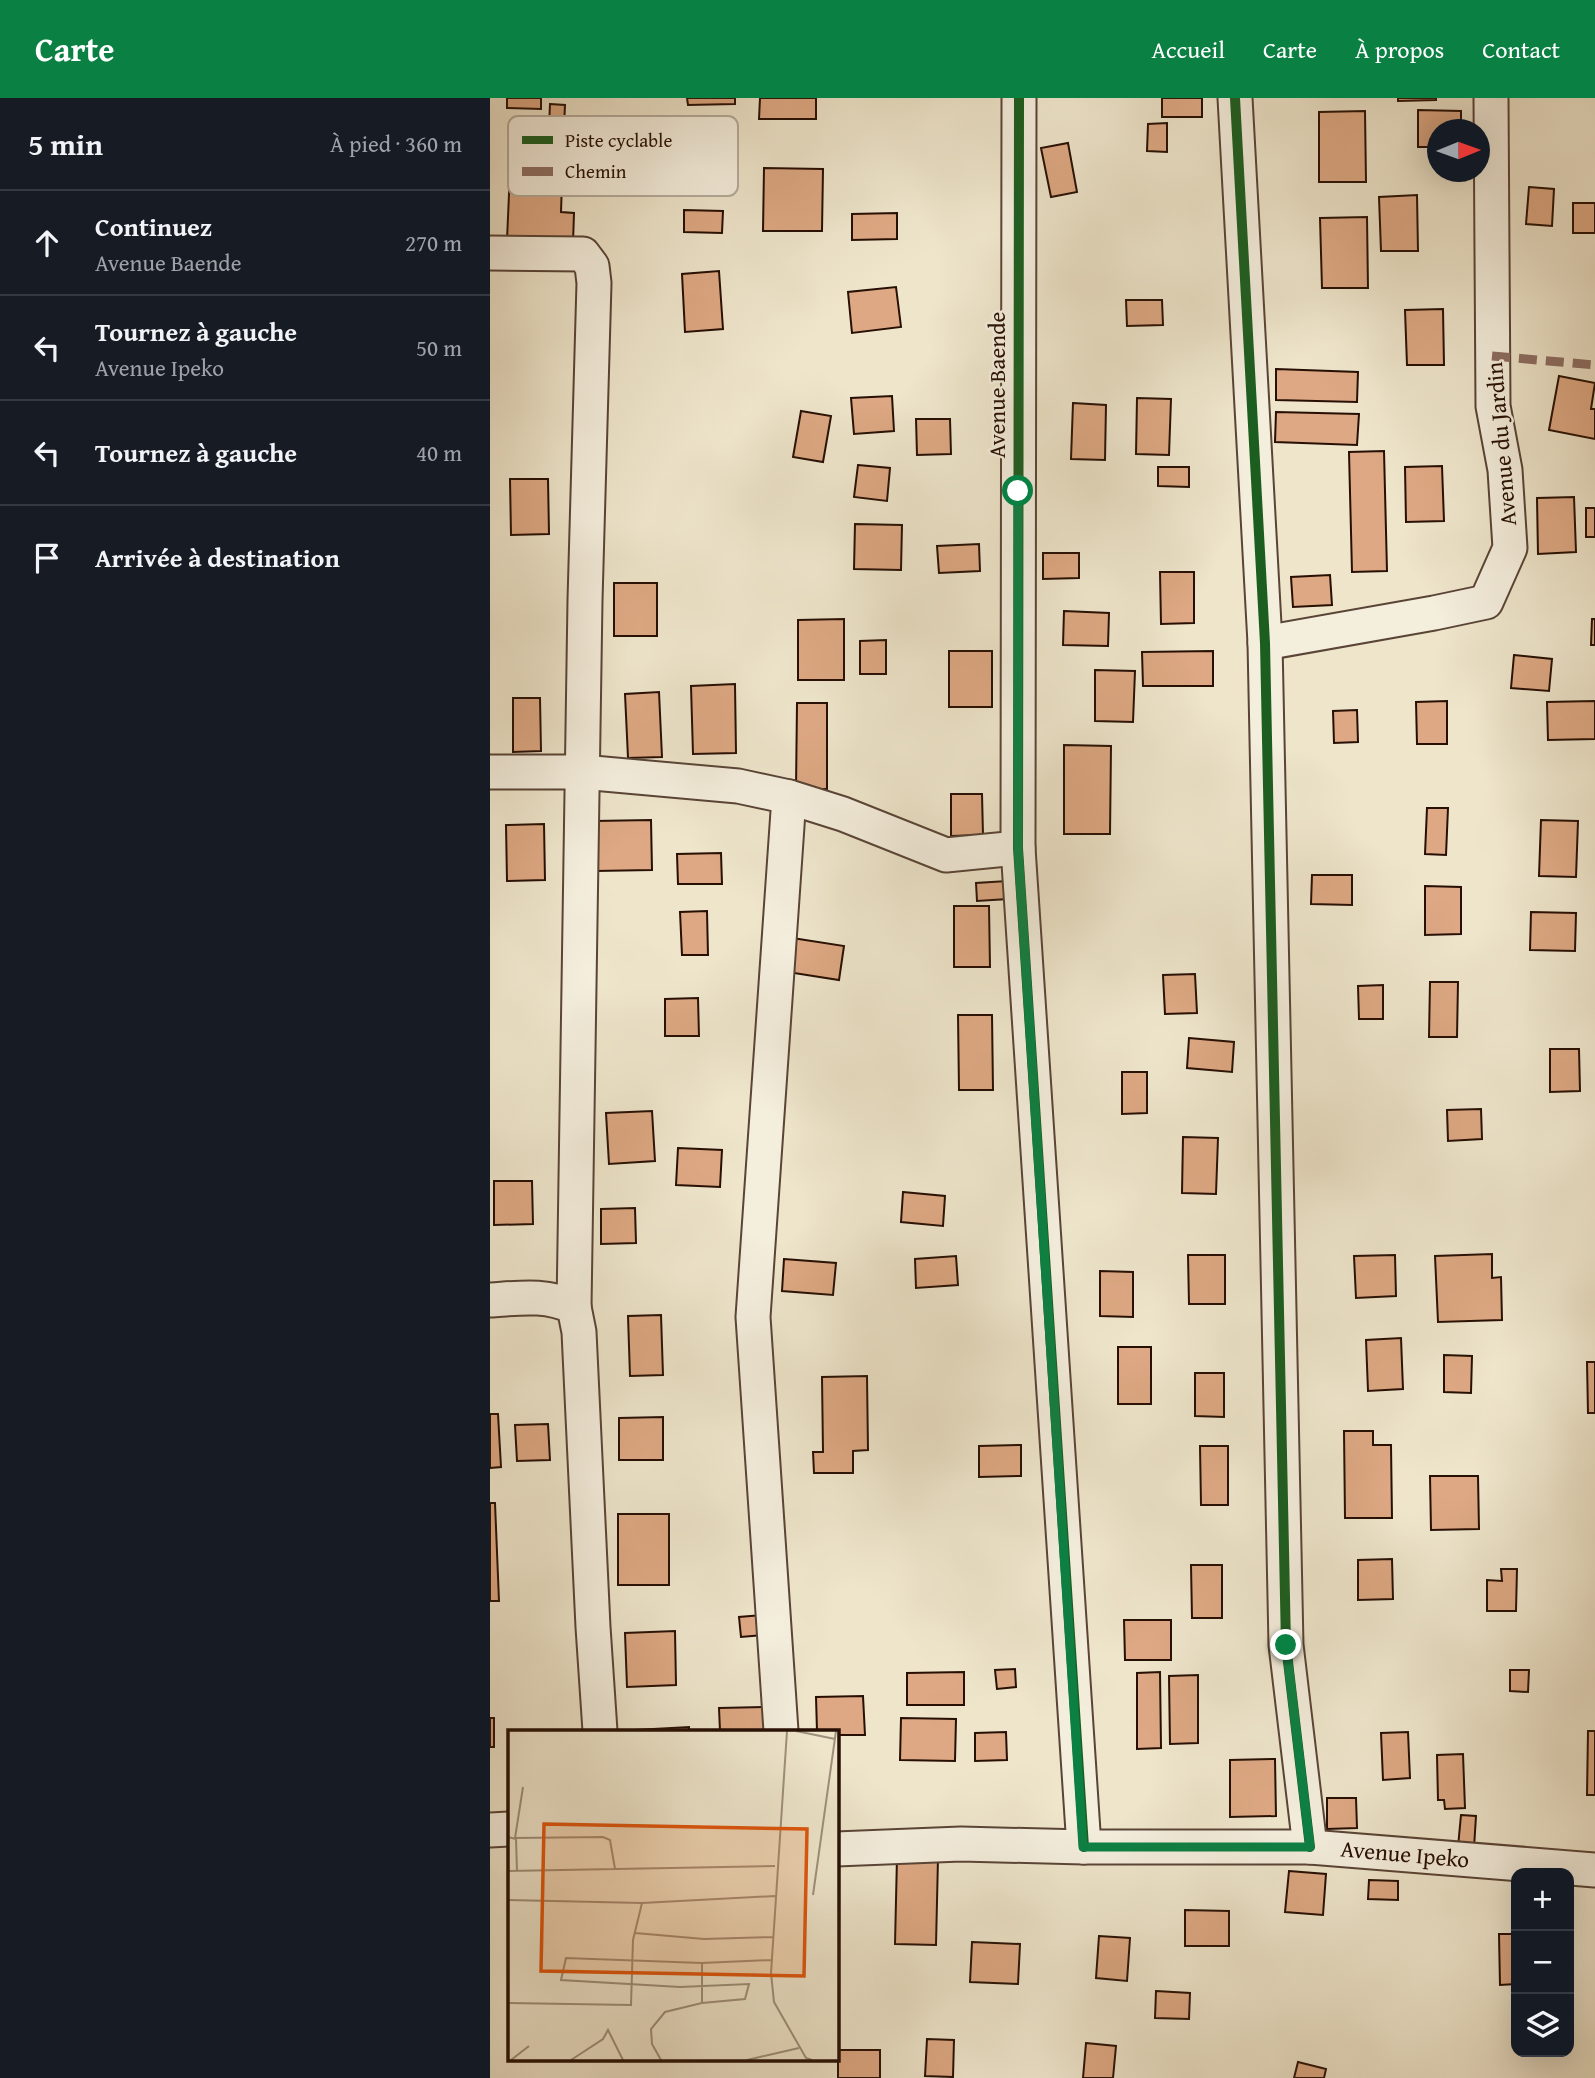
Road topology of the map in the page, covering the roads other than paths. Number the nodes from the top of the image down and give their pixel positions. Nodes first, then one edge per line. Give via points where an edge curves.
1 (1018, 98) edge
2 (1236, 98) edge
3 (1492, 98) edge
4 (490, 253) edge
5 (1265, 643) junction
6 (490, 772) edge
7 (582, 772) junction
8 (789, 797) junction
9 (1018, 848) junction
10 (490, 1300) edge
11 (574, 1307) junction
12 (600, 1730) edge
13 (780, 1730) edge
14 (508, 1829) edge
15 (490, 1830) edge
16 (1083, 1847) junction
17 (1310, 1847) junction
18 (838, 1849) edge
19 (1595, 1870) edge

1 - 9 street, Avenue Baende
2 - 5 street
3 - 5 street, Avenue du Jardin via 1493,406 1505,470 1510,548 1486,601
4 - 7 street via 583,254 592,266
5 - 17 street via 1286,1645
6 - 7 street
7 - 8 street via 738,786
7 - 11 street
8 - 9 street via 946,855
8 - 13 street via 753,1317
9 - 16 street, Avenue Baende
10 - 11 street via 556,1299
11 - 12 street
14 - 15 street
16 - 17 street, Avenue Ipeko
16 - 18 street, Avenue Ipeko via 961,1844
17 - 19 street, Avenue Ipeko

